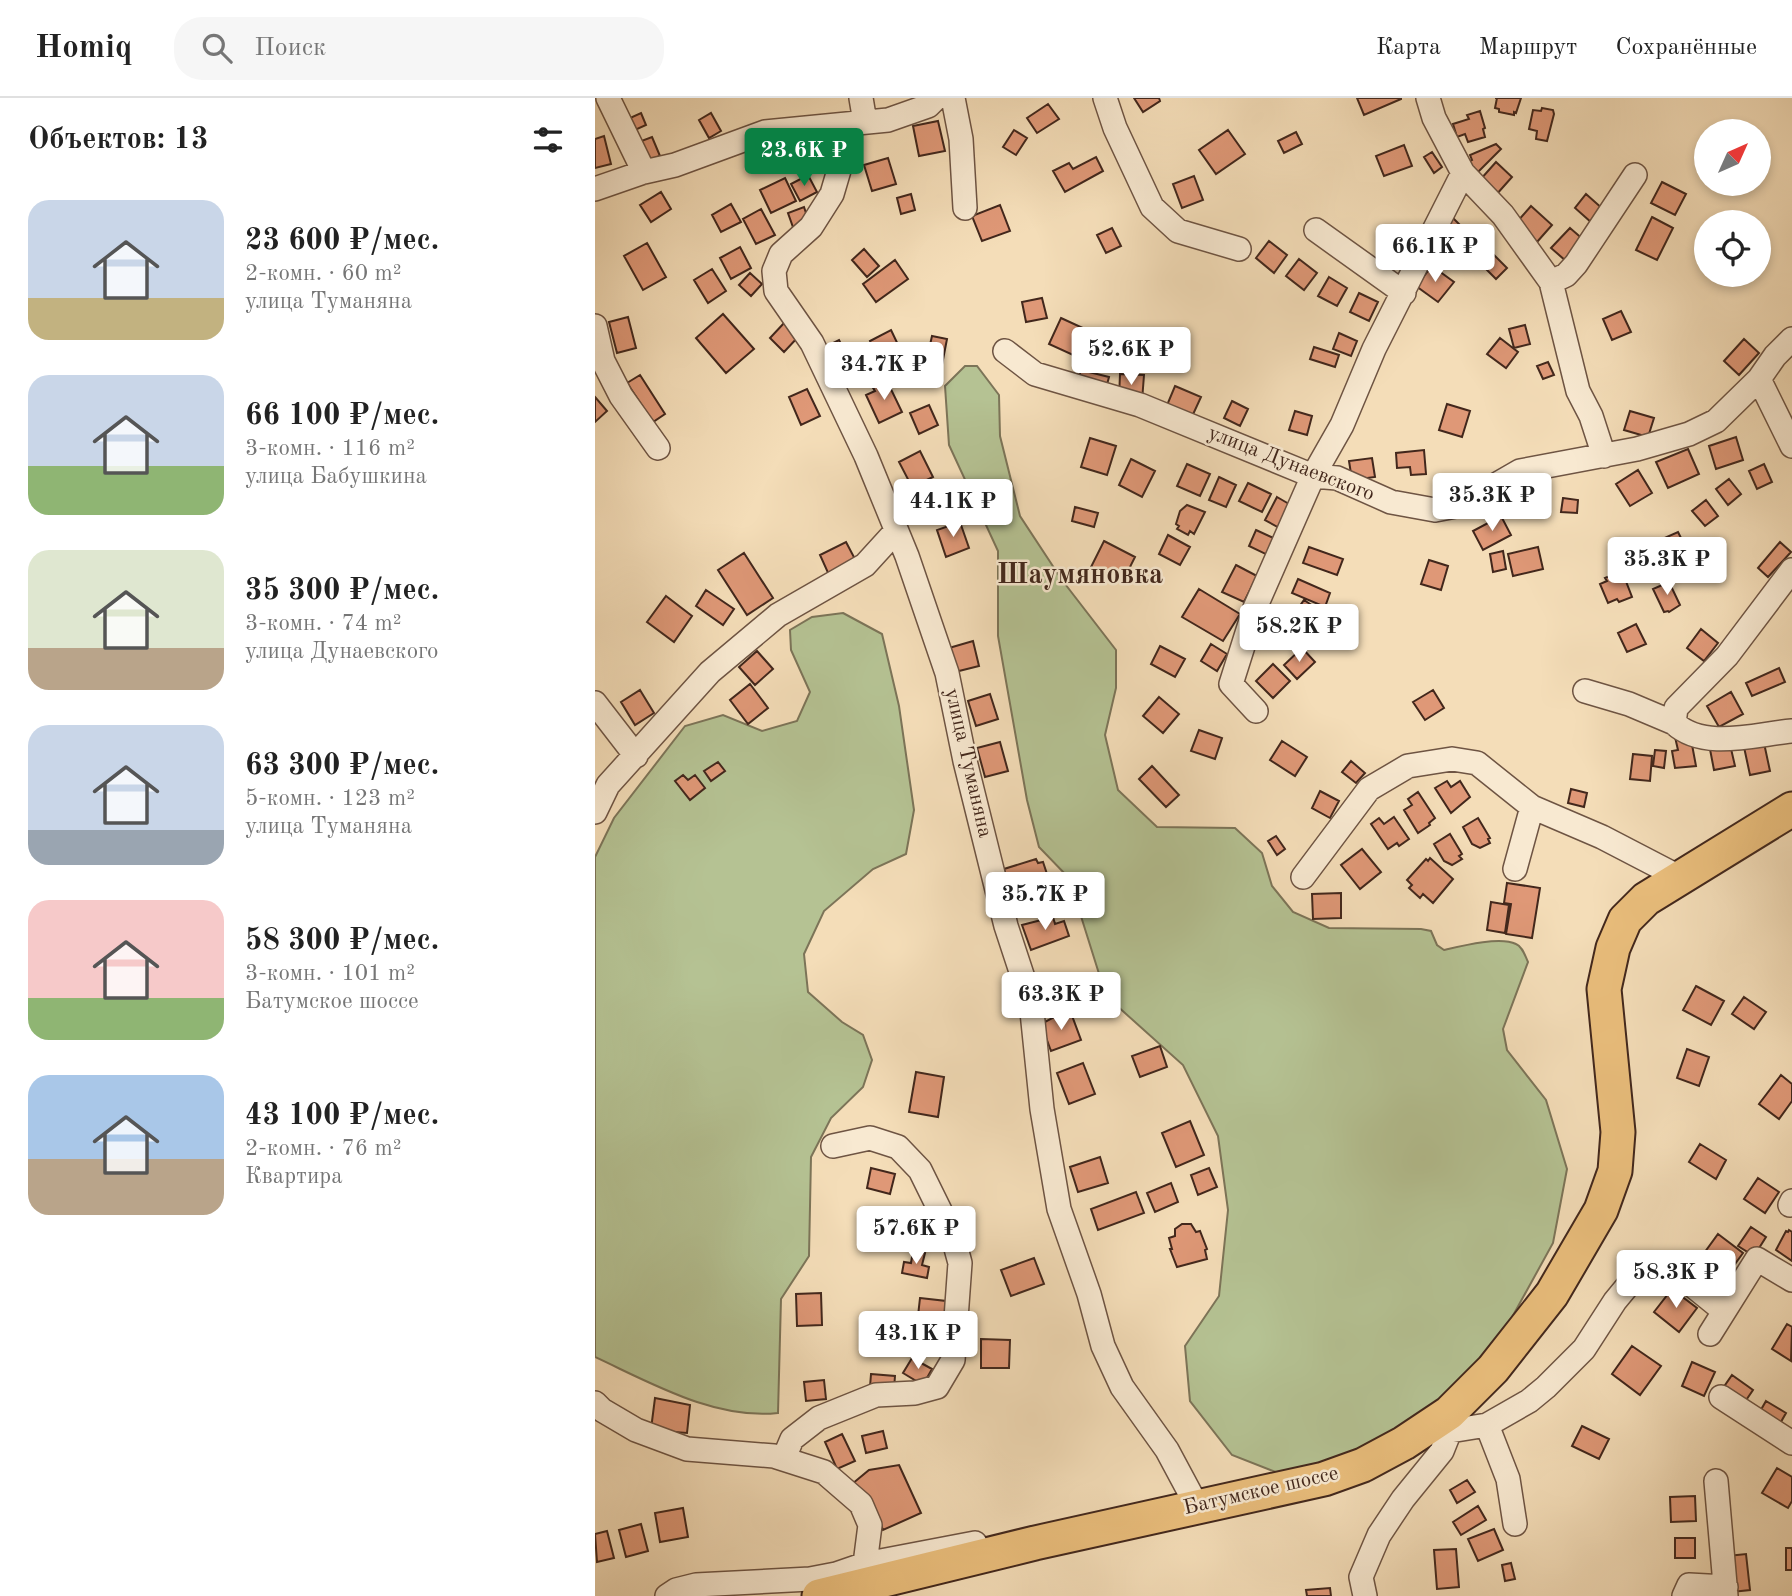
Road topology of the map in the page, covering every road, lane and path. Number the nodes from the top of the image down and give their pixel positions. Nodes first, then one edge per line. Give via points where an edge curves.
1 (608, 98) edge
2 (861, 98) edge
3 (936, 98) edge
4 (953, 98) edge
5 (1105, 98) edge
6 (1428, 98) edge
7 (865, 122) junction
8 (840, 125) junction
9 (644, 172) junction
10 (1463, 173) junction
11 (1635, 176) dead end
12 (595, 189) edge
13 (965, 208) dead end
14 (1316, 230) dead end
15 (1239, 248) dead end
16 (1551, 282) junction
17 (1404, 293) junction
18 (595, 326) edge
19 (1792, 339) edge
20 (1005, 351) dead end
21 (1759, 379) junction
22 (1792, 446) edge
23 (658, 448) dead end
24 (1604, 456) junction
25 (1313, 476) junction
26 (896, 531) junction
27 (1792, 569) edge
28 (1585, 691) dead end
29 (595, 703) edge
30 (1256, 711) dead end
31 (1674, 723) junction
32 (1792, 731) edge
33 (636, 756) junction
34 (1532, 807) junction
35 (1792, 809) edge
36 (595, 812) edge
37 (1515, 869) dead end
38 (1303, 877) dead end
39 (1679, 877) junction
40 (832, 1146) dead end
41 (1792, 1280) edge
42 (1724, 1311) junction
43 (1710, 1334) dead end
44 (1721, 1397) dead end
45 (595, 1403) edge
46 (1449, 1422) junction
47 (1487, 1424) junction
48 (1792, 1443) edge
49 (784, 1458) junction
50 (1716, 1481) dead end
51 (1197, 1506) junction
52 (1515, 1524) dead end
53 (1035, 1543) junction
54 (865, 1563) junction
55 (1726, 1592) edge
56 (667, 1596) edge
57 (819, 1596) edge
58 (1366, 1596) edge
59 (1684, 1596) edge

1 - 9 street
2 - 7 street
3 - 7 street via 927,106 888,120
4 - 13 street via 961,139
5 - 15 street via 1152,207 1178,231
6 - 10 street
7 - 8 street
8 - 9 street via 765,132 675,166
8 - 26 street, улица Туманяна via 842,160 832,194 811,227 781,254 774,271 776,291 812,343
9 - 12 street
10 - 16 street via 1503,215
10 - 17 street
11 - 16 street via 1576,264
14 - 17 street
16 - 24 street via 1578,391
17 - 25 street
18 - 23 street via 603,361 621,396
19 - 21 street, улица Дунаевского
20 - 25 street, улица Дунаевского via 1035,374 1140,405
21 - 22 street
21 - 24 street, улица Дунаевского via 1716,421 1689,434
24 - 25 street, улица Дунаевского via 1520,471 1461,505 1435,510 1391,502 1337,478
25 - 30 street via 1255,608 1233,672 1231,684
26 - 33 street via 865,565 778,615 710,672
26 - 51 street, улица Туманяна via 947,673 1006,926 1031,1002 1059,1209 1103,1346 1122,1387 1167,1450
27 - 31 street via 1727,656 1677,708
28 - 31 street
29 - 33 street
31 - 32 street via 1701,737
33 - 36 street via 608,785
34 - 37 street
34 - 38 street via 1477,763 1452,759 1408,766 1369,789
34 - 39 street via 1602,836
35 - 39 highway, Батумское шоссе
39 - 46 highway, Батумское шоссе via 1646,898 1625,920 1613,948 1604,989 1618,1132 1615,1171 1601,1210 1552,1294
40 - 49 street via 870,1138 898,1147 920,1170 953,1237 960,1263 953,1360 937,1387 876,1395 819,1418 792,1439
41 - 42 street via 1757,1259
42 - 43 street
42 - 47 street via 1682,1277 1652,1267 1639,1272 1584,1349 1529,1401
44 - 48 street
45 - 49 street via 636,1430 687,1449
46 - 47 street
46 - 51 highway, Батумское шоссе via 1324,1479
46 - 58 street via 1442,1451 1379,1535 1361,1577
47 - 52 street via 1508,1479
49 - 54 street via 824,1472 861,1504 870,1525
50 - 55 street
51 - 53 highway, Батумское шоссе
53 - 54 street via 1023,1534
53 - 57 highway, Батумское шоссе
54 - 56 street via 810,1579 696,1585
55 - 59 street via 1689,1586

